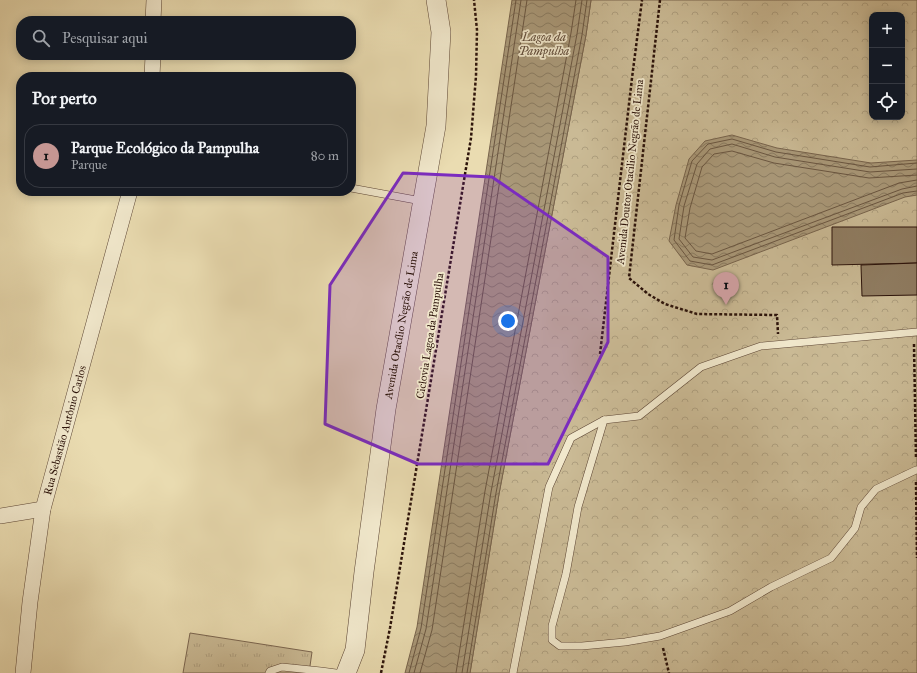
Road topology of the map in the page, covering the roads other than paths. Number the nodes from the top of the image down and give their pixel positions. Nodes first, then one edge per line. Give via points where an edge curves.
1 (154, 0) edge
2 (436, 0) edge
3 (153, 16) edge
4 (153, 60) edge
5 (152, 72) edge
6 (356, 189) edge
7 (129, 196) edge
8 (423, 204) junction
9 (916, 332) edge
10 (604, 420) junction
11 (916, 470) road end
12 (43, 509) junction
13 (0, 516) edge
14 (354, 650) junction
15 (23, 673) edge
16 (269, 673) edge
17 (336, 673) edge
18 (346, 673) edge
19 (358, 673) edge
20 (513, 673) edge

1 - 3 street
2 - 8 street, Avenida Otacílio Negrão de Lima via 441,32 436,126
4 - 5 street
6 - 8 lane via 416,200
7 - 12 street, Rua Sebastião Antônio Carlos
8 - 14 street, Avenida Otacílio Negrão de Lima via 386,409
9 - 10 lane via 761,346 701,367 639,416
10 - 11 lane via 578,507 566,574 552,626 552,640 560,646 625,642 660,636 730,611 771,587 831,558 855,528 861,507 876,490
10 - 20 lane via 571,438 549,487
12 - 13 street
12 - 15 street, Rua Sebastião Antônio Carlos
14 - 18 street, Avenida Otacílio Negrão de Lima
14 - 19 street, Avenida Otacílio Negrão de Lima
16 - 17 lane via 282,667

